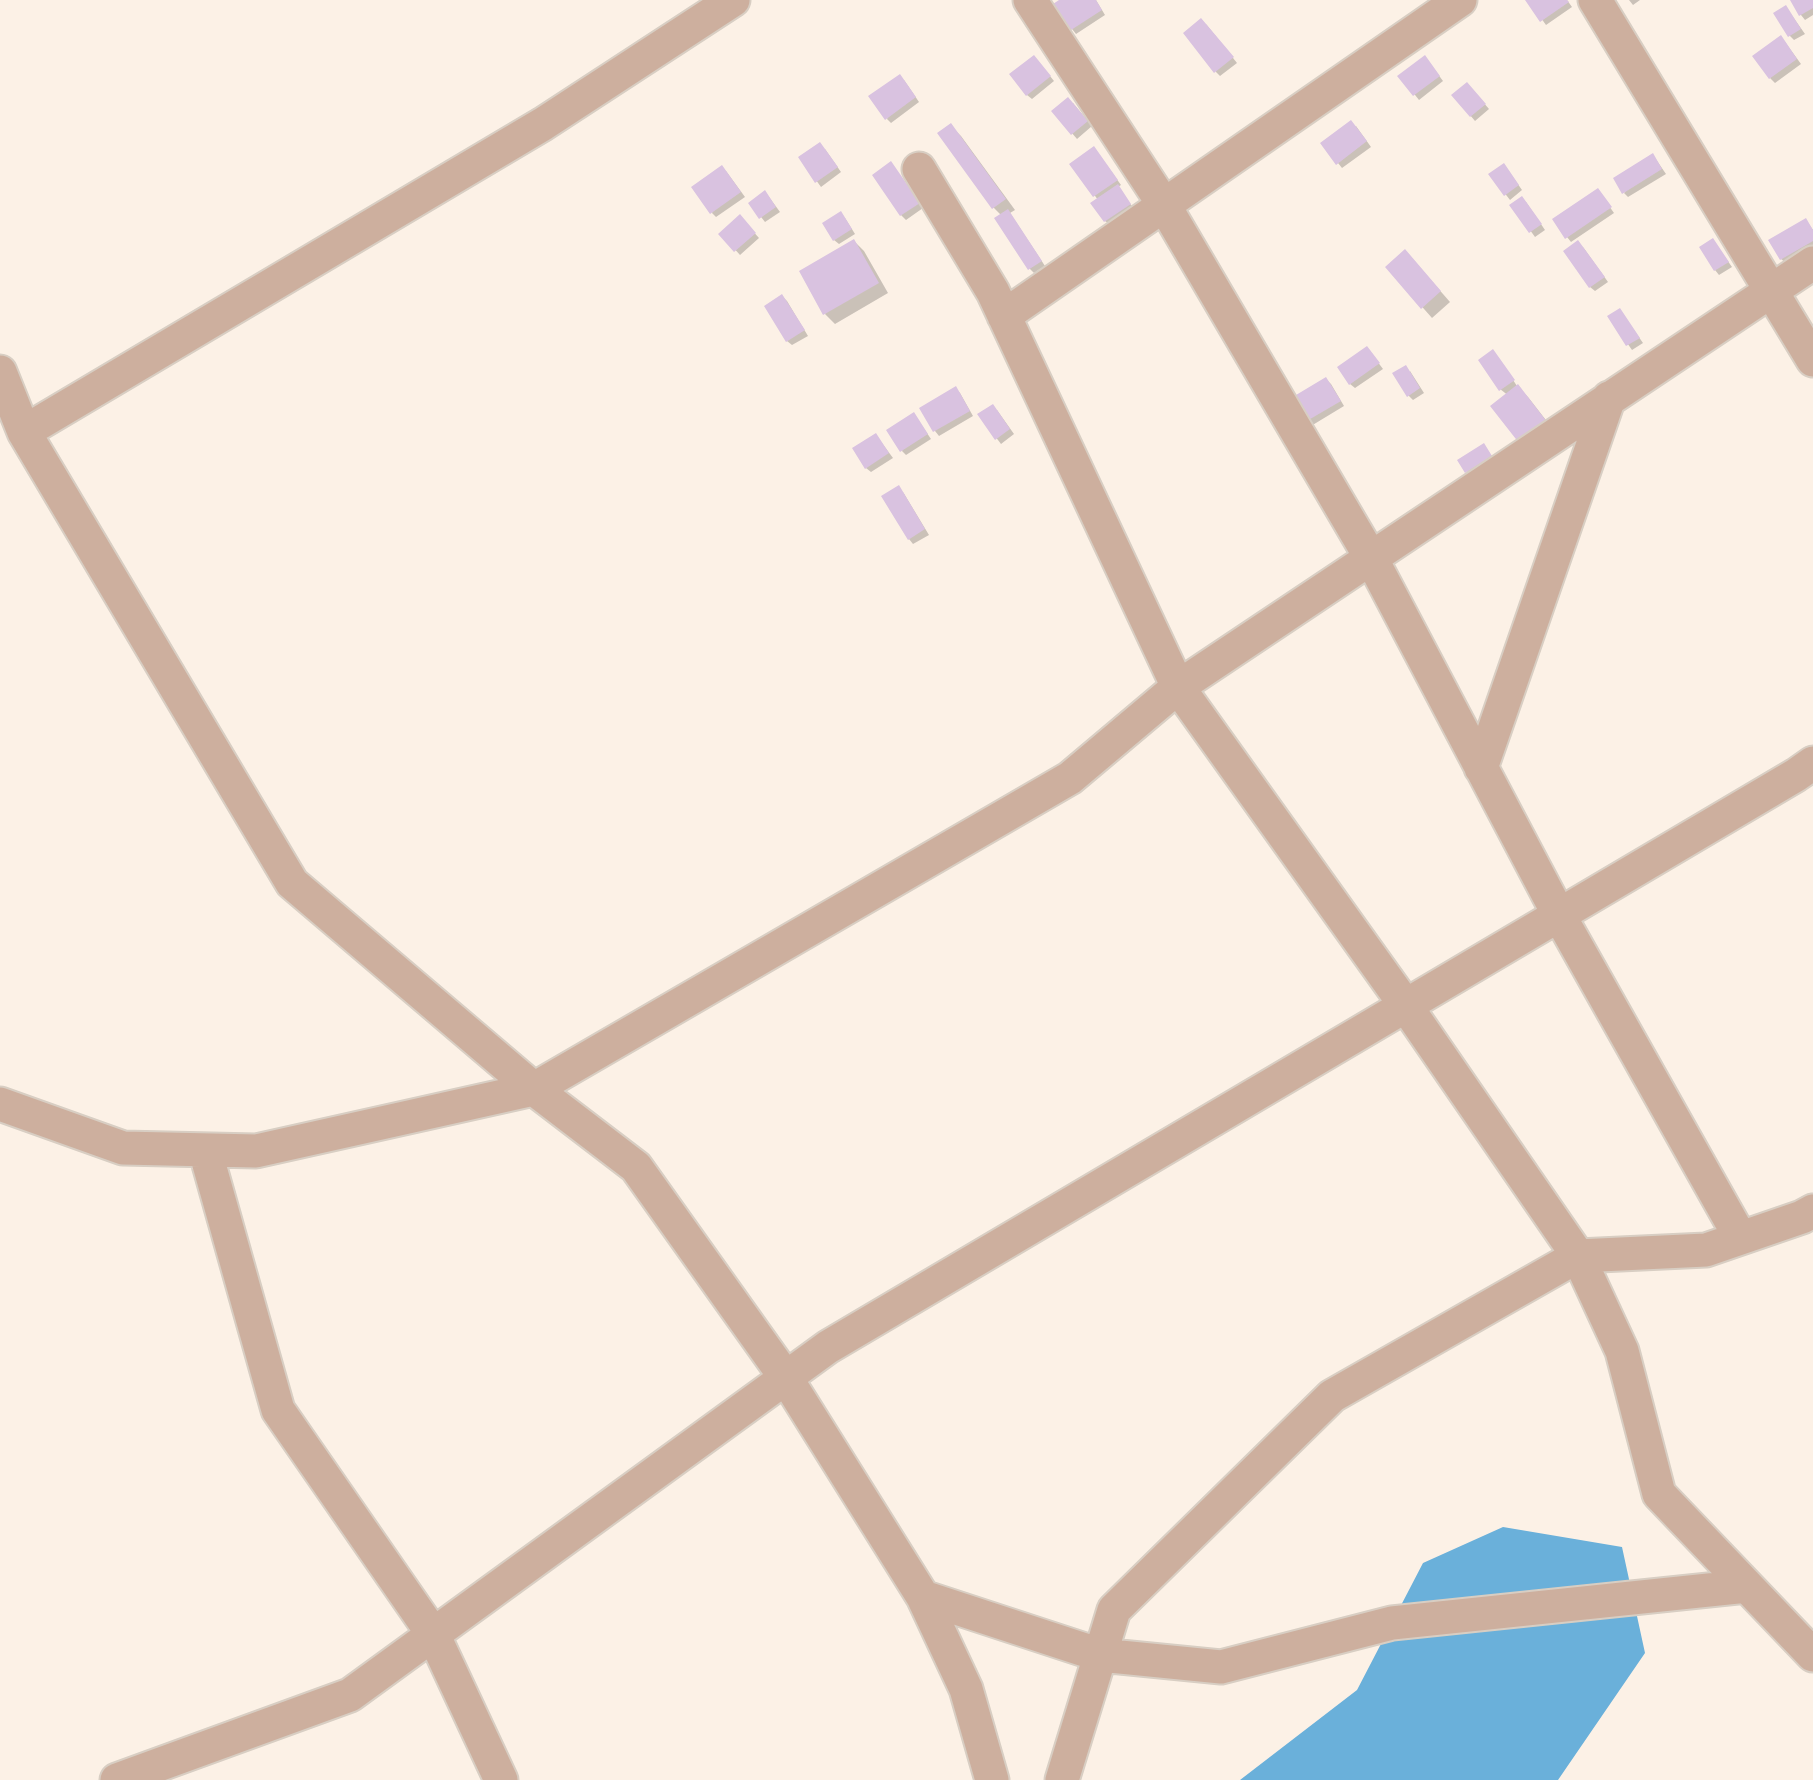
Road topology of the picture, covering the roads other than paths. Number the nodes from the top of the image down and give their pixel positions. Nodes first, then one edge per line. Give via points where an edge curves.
1 (733, 0) edge
2 (1030, 0) edge
3 (1460, 0) edge
4 (1595, 0) edge
5 (919, 169) dead end
6 (1164, 205) junction
7 (1813, 262) edge
8 (1770, 290) junction
9 (1004, 316) junction
10 (1813, 360) edge
11 (0, 372) edge
12 (1609, 398) junction
13 (24, 432) junction
14 (1371, 558) junction
15 (1178, 687) junction
16 (1813, 763) edge
17 (1482, 768) junction
18 (1559, 915) junction
19 (1406, 1006) junction
20 (534, 1089) junction
21 (0, 1104) edge
22 (205, 1150) junction
23 (1813, 1211) edge
24 (1740, 1237) junction
25 (1578, 1256) junction
26 (786, 1378) junction
27 (1747, 1587) junction
28 (923, 1597) junction
29 (433, 1634) junction
30 (1100, 1655) junction
31 (1813, 1655) edge
32 (117, 1780) edge
33 (501, 1780) edge
34 (992, 1780) edge
35 (1062, 1780) edge

1 - 13 street via 543,124
2 - 6 street
3 - 6 street
4 - 8 street
5 - 9 street
6 - 9 street
6 - 14 street
7 - 8 street
8 - 10 street
8 - 12 street
9 - 15 street
11 - 13 street
12 - 14 street
12 - 17 street
13 - 20 street via 292,883
14 - 15 street
14 - 17 street
15 - 19 street
15 - 20 street via 1070,778
16 - 18 street
17 - 18 street
18 - 19 street
18 - 24 street
19 - 25 street
19 - 26 street via 828,1348
20 - 22 street via 256,1151
20 - 26 street via 636,1167
21 - 22 street via 123,1148
22 - 29 street via 278,1410
23 - 24 street
24 - 25 street via 1706,1250
25 - 27 street via 1622,1351 1659,1494
25 - 30 street via 1332,1396 1114,1610
26 - 28 street
26 - 29 street
27 - 30 street via 1392,1623 1221,1667
27 - 31 street
28 - 30 street
28 - 34 street via 966,1689
29 - 32 street via 350,1695
29 - 33 street
30 - 35 street

